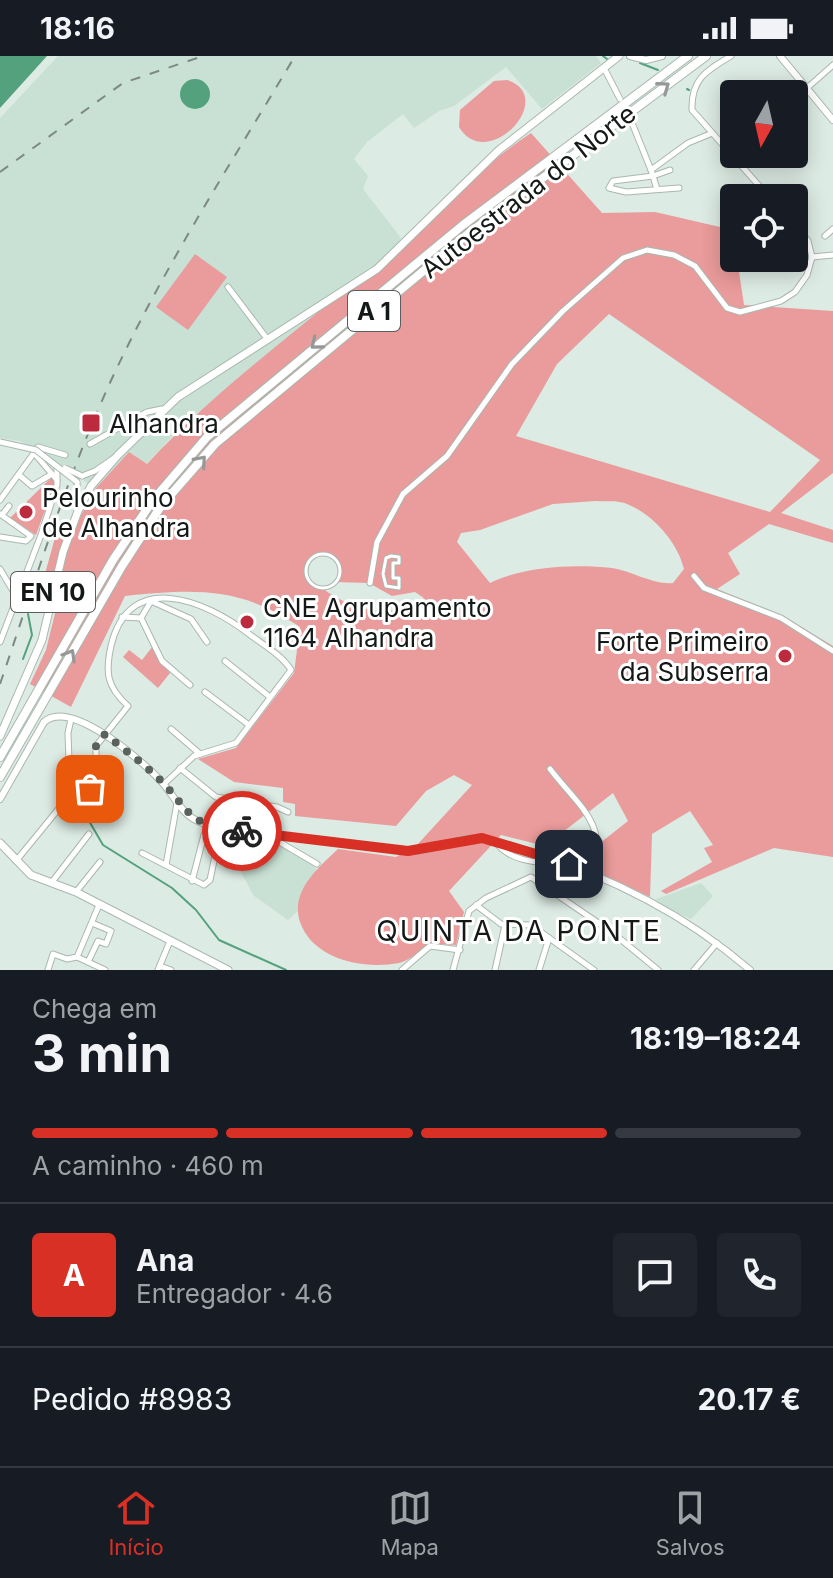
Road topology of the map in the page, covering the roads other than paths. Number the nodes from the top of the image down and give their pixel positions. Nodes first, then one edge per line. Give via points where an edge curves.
1 (619, 56) edge
2 (630, 56) edge
3 (662, 56) edge
4 (688, 56) edge
5 (706, 56) edge
6 (731, 56) edge
7 (784, 57) edge
8 (645, 58) edge
9 (833, 65) edge
10 (604, 68) junction
11 (801, 80) edge
12 (808, 83) edge
13 (808, 88) edge
14 (620, 99) dead end
15 (832, 116) edge
16 (630, 118) dead end
17 (710, 134) junction
18 (670, 170) dead end
19 (652, 173) junction
20 (757, 184) edge
21 (679, 188) dead end
22 (657, 189) junction
23 (833, 229) edge
24 (825, 236) dead end
25 (808, 241) edge
26 (833, 255) edge
27 (812, 257) junction
28 (228, 287) dead end
29 (268, 340) junction
30 (162, 409) junction
31 (0, 442) edge
32 (90, 444) dead end
33 (34, 453) junction
34 (65, 455) dead end
35 (118, 455) junction
36 (60, 468) junction
37 (52, 474) junction
38 (19, 475) junction
39 (58, 481) junction
40 (83, 483) junction
41 (0, 500) edge
42 (9, 506) dead end
43 (78, 511) junction
44 (1, 515) edge
45 (0, 537) edge
46 (399, 563) joint
47 (0, 569) edge
48 (694, 576) dead end
49 (370, 583) dead end
50 (332, 585) joint
51 (17, 597) junction
52 (151, 601) junction
53 (121, 617) junction
54 (141, 618) junction
55 (0, 642) edge
56 (207, 642) dead end
57 (833, 651) edge
58 (225, 661) dead end
59 (190, 685) dead end
60 (44, 692) junction
61 (205, 692) dead end
62 (270, 697) junction
63 (71, 719) junction
64 (249, 725) junction
65 (171, 729) dead end
66 (105, 734) junction
67 (0, 736) edge
68 (200, 754) junction
69 (0, 757) edge
70 (180, 768) junction
71 (550, 769) dead end
72 (0, 777) edge
73 (93, 777) dead end
74 (164, 784) junction
75 (70, 789) dead end
76 (0, 799) edge
77 (65, 801) dead end
78 (177, 802) junction
79 (288, 812) dead end
80 (192, 818) junction
81 (176, 823) junction
82 (220, 832) dead end
83 (263, 833) junction
84 (89, 834) dead end
85 (204, 835) dead end
86 (0, 843) edge
87 (142, 853) dead end
88 (16, 861) junction
89 (100, 862) dead end
90 (317, 864) dead end
91 (166, 865) junction
92 (579, 867) junction
93 (596, 875) junction
94 (192, 881) junction
95 (52, 882) junction
96 (76, 892) junction
97 (563, 897) junction
98 (100, 904) junction
99 (476, 905) junction
100 (92, 923) junction
101 (505, 925) junction
102 (86, 936) junction
103 (549, 938) junction
104 (171, 940) junction
105 (98, 941) junction
106 (718, 942) junction
107 (460, 950) junction
108 (77, 957) junction
109 (88, 962) junction
110 (96, 968) edge
111 (159, 968) edge
112 (590, 969) edge
113 (48, 970) edge
114 (105, 970) edge
115 (171, 970) edge
116 (228, 970) edge
117 (402, 970) edge
118 (453, 970) edge
119 (495, 970) edge
120 (539, 970) edge
121 (658, 970) edge
122 (694, 970) edge
123 (750, 970) edge

1 - 10 main road, EN 10
2 - 8 street
3 - 8 street
4 -> 60 highway, Autoestrada do Norte / A 1 via 463,225 207,437 113,560
60 -> 5 highway, Autoestrada do Norte / A 1 via 161,506 215,444 469,233
6 - 17 street via 697,78 691,92 692,110
7 - 11 street
9 - 12 street
10 - 14 street
10 - 29 main road, EN 10 via 488,160 385,263
13 - 15 street
16 - 19 street
17 - 19 street via 688,143
17 - 20 street
18 - 19 street
19 - 22 street
19 - 22 street via 613,181 609,190
21 - 22 street
23 - 24 street
25 - 27 street
26 - 27 street
27 - 49 street via 795,292 740,312 727,308 695,266 674,255 647,250 623,258 512,364 447,456 403,494 377,542
28 - 29 street
29 - 30 main road, EN 10
30 - 32 street
30 - 35 main road, EN 10
31 - 36 street, bridge via 30,447
33 - 34 street via 38,447
33 - 37 street
33 - 38 street
35 - 40 main road, EN 10
35 - 40 street, bridge
36 - 39 street
36 - 40 street, bridge
37 - 38 street via 33,486
37 - 39 street
38 - 41 street
39 - 51 street
40 - 43 main road, EN 10
40 - 43 street
42 - 44 street
43 - 67 main road, EN 10 via 42,640
44 - 45 street via 31,536 26,541
46 - 46 street via 399,557 386,558 386,586 399,588 399,578 393,578 393,563
47 - 51 street
48 - 57 street via 704,588 781,618
50 - 50 street via 318,587 308,578 307,565 314,556 329,555 338,563 339,575
51 - 55 street
52 - 53 street
52 - 54 street
52 - 56 street via 191,619
52 - 62 street via 187,600 215,609 289,666 289,674
53 - 54 street
53 - 66 street via 107,677 128,706
54 - 59 street via 162,661
58 - 62 street
60 - 69 highway, Autoestrada do Norte / A 1
60 - 72 highway, Autoestrada do Norte / A 1
61 - 64 street
62 - 64 street
63 - 66 street
63 - 75 street
63 - 76 street via 49,718
64 - 68 street via 233,745
65 - 68 street
66 - 73 street via 96,746
66 - 74 street
68 - 70 street
70 - 74 street
70 - 79 street via 223,800
71 - 93 street via 598,831
74 - 78 street
77 - 88 street
78 - 80 street
78 - 81 street
80 - 81 street
80 - 83 street
81 - 91 street
82 - 94 street via 210,880 204,885
83 - 90 street
83 - 92 street via 408,851 473,839 495,841
84 - 95 street
85 - 94 street
86 - 88 main road
87 - 91 street
88 - 95 main road via 31,875
89 - 96 street
91 - 94 street
92 - 93 street
92 - 97 street
93 - 106 street
95 - 96 main road
96 - 98 main road
97 - 99 street via 526,877
97 - 121 street
98 - 100 street
98 - 104 main road
99 - 101 street
99 - 107 street via 467,917
100 - 102 street
100 - 105 street via 111,931 106,944
101 - 103 street via 525,923
101 - 119 street
102 - 105 street
102 - 108 street
103 - 112 street
103 - 120 street
104 - 111 street
104 - 116 main road
105 - 109 street
106 - 122 street
106 - 123 street
107 - 117 street via 430,946
107 - 118 street
108 - 109 street
108 - 113 street via 53,954
109 - 110 street
110 - 114 street
111 - 115 street

